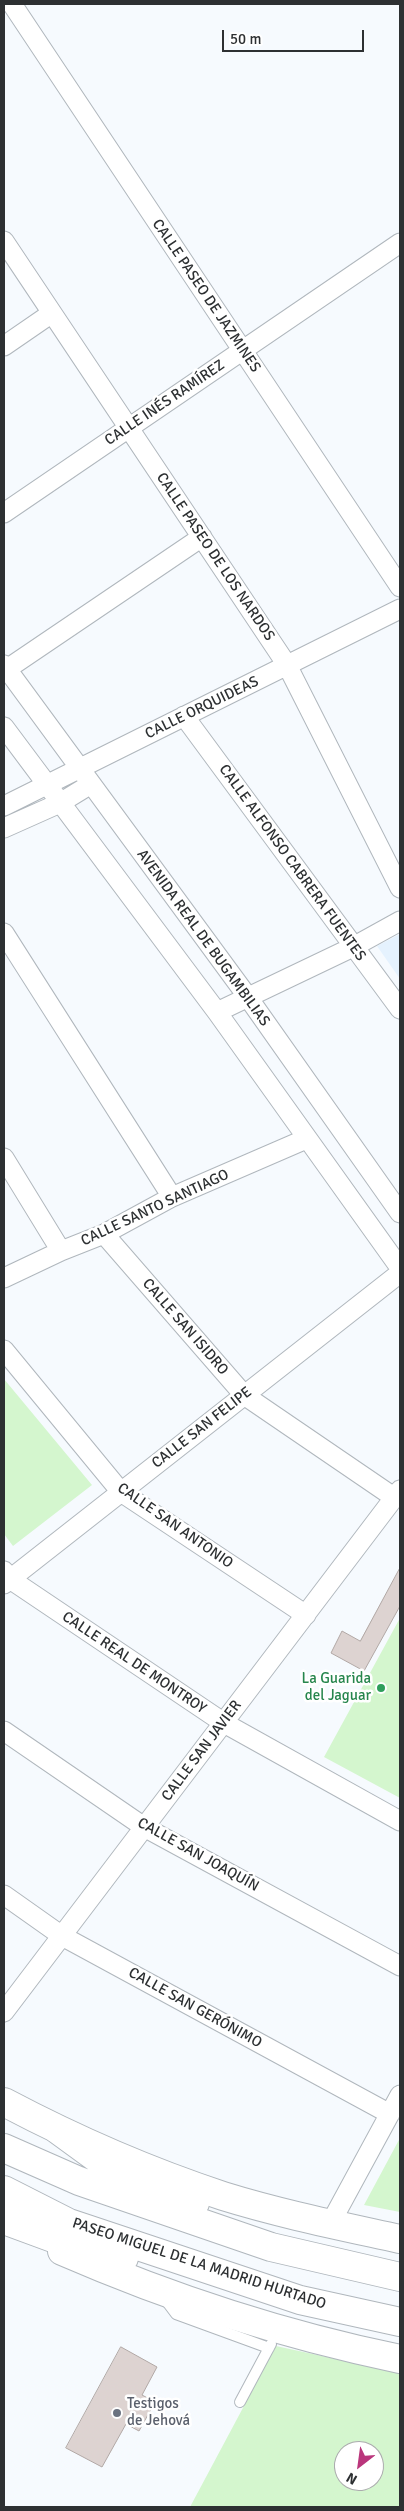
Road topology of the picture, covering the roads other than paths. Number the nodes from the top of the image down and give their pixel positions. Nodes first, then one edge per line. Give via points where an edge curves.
1 (12, 4) edge
2 (4, 240) edge
3 (400, 243) edge
4 (52, 313) junction
5 (4, 346) edge
6 (243, 350) junction
7 (129, 428) junction
8 (4, 513) edge
9 (202, 538) junction
10 (400, 588) edge
11 (398, 617) edge
12 (288, 665) junction
13 (5, 667) edge
14 (184, 716) junction
15 (4, 727) edge
16 (80, 768) junction
17 (91, 784) junction
18 (48, 786) junction
19 (60, 803) junction
20 (4, 806) edge
21 (4, 828) edge
22 (400, 888) edge
23 (400, 921) edge
24 (4, 933) edge
25 (353, 947) junction
26 (247, 996) junction
27 (400, 1009) edge
28 (217, 1012) junction
29 (306, 1139) junction
30 (4, 1158) edge
31 (172, 1197) junction
32 (400, 1213) edge
33 (104, 1234) junction
34 (61, 1251) junction
35 (400, 1268) edge
36 (400, 1273) edge
37 (4, 1278) edge
38 (4, 1350) edge
39 (244, 1395) junction
40 (121, 1492) junction
41 (398, 1494) edge
42 (6, 1578) edge
43 (306, 1615) junction
44 (224, 1723) junction
45 (4, 1731) edge
46 (400, 1821) edge
47 (144, 1828) junction
48 (4, 1895) edge
49 (62, 1936) junction
50 (400, 1966) edge
51 (4, 2012) edge
52 (400, 2095) edge
53 (4, 2102) edge
54 (390, 2114) junction
55 (58, 2130) junction
56 (4, 2148) edge
57 (4, 2190) edge
58 (4, 2222) edge
59 (330, 2224) junction
60 (400, 2240) edge
61 (369, 2269) junction
62 (217, 2272) junction
63 (400, 2277) edge
64 (400, 2322) edge
65 (274, 2339) junction
66 (400, 2359) edge
67 (240, 2402) dead end

1 - 6 street, CALLE PASEO DE JAZMINES
2 - 4 street, CALLE PASEO DE LOS NARDOS
3 - 6 street, CALLE INÉS RAMÍREZ
4 - 5 street
4 - 7 street, CALLE PASEO DE LOS NARDOS
6 - 7 street, CALLE INÉS RAMÍREZ
6 - 10 street, CALLE PASEO DE JAZMINES
7 - 8 street, CALLE INÉS RAMÍREZ
7 - 9 street, CALLE PASEO DE LOS NARDOS
9 - 12 street, CALLE PASEO DE LOS NARDOS
9 - 13 street
11 - 12 street, CALLE ORQUIDEAS
12 - 14 street, CALLE ORQUIDEAS
12 - 22 street, CALLE PASEO DE LOS NARDOS
13 - 16 street, AVENIDA REAL DE BUGAMBILIAS
14 - 16 street, CALLE ORQUIDEAS
14 - 25 street, CALLE ALFONSO CABRERA FUENTES
15 - 18 street
16 - 17 street, AVENIDA REAL DE BUGAMBILIAS
16 - 18 street, CALLE ORQUIDEAS
17 - 19 street
17 - 26 street, AVENIDA REAL DE BUGAMBILIAS
18 - 19 street
18 - 20 street, CALLE ORQUIDEAS
19 - 21 street
19 - 28 street
23 - 25 street
24 - 31 street
25 - 26 street
25 - 27 street, CALLE ALFONSO CABRERA FUENTES
26 - 28 street
26 - 32 street, AVENIDA REAL DE BUGAMBILIAS
28 - 29 street
29 - 31 street, CALLE SANTO SANTIAGO
29 - 35 street
30 - 34 street
31 - 33 street, CALLE SANTO SANTIAGO
33 - 34 street, CALLE SANTO SANTIAGO
33 - 39 street, CALLE SAN ISIDRO
34 - 37 street, CALLE SANTO SANTIAGO
36 - 39 street, CALLE SAN FELIPE
38 - 40 street, CALLE SAN ANTONIO
39 - 40 street, CALLE SAN FELIPE
39 - 41 street, CALLE SAN ISIDRO
40 - 42 street, CALLE SAN FELIPE
40 - 43 street, CALLE SAN ANTONIO
41 - 43 street, CALLE SAN JAVIER
42 - 44 street, CALLE REAL DE MONTROY
43 - 44 street, CALLE SAN JAVIER
44 - 46 street, CALLE REAL DE MONTROY
44 - 47 street, CALLE SAN JAVIER
45 - 47 street, CALLE SAN JOAQUÍN
47 - 49 street, CALLE SAN JAVIER
47 - 50 street, CALLE SAN JOAQUÍN
48 - 49 street, CALLE SAN GERÓNIMO
49 - 51 street, CALLE SAN JAVIER
49 - 54 street, CALLE SAN GERÓNIMO
52 - 54 street
53 - 55 main road
54 - 59 street
55 - 59 main road via 120,2158 224,2196
55 - 61 main road via 106,2165
56 - 61 main road via 79,2181 271,2247
57 - 62 main road, PASEO MIGUEL DE LA MADRID HURTADO via 69,2223
58 - 62 main road via 80,2248 151,2265
58 - 65 main road via 116,2274
59 - 60 main road
61 - 63 main road
62 - 64 main road, PASEO MIGUEL DE LA MADRID HURTADO via 300,2300
65 - 66 main road via 341,2347
65 - 67 lane

